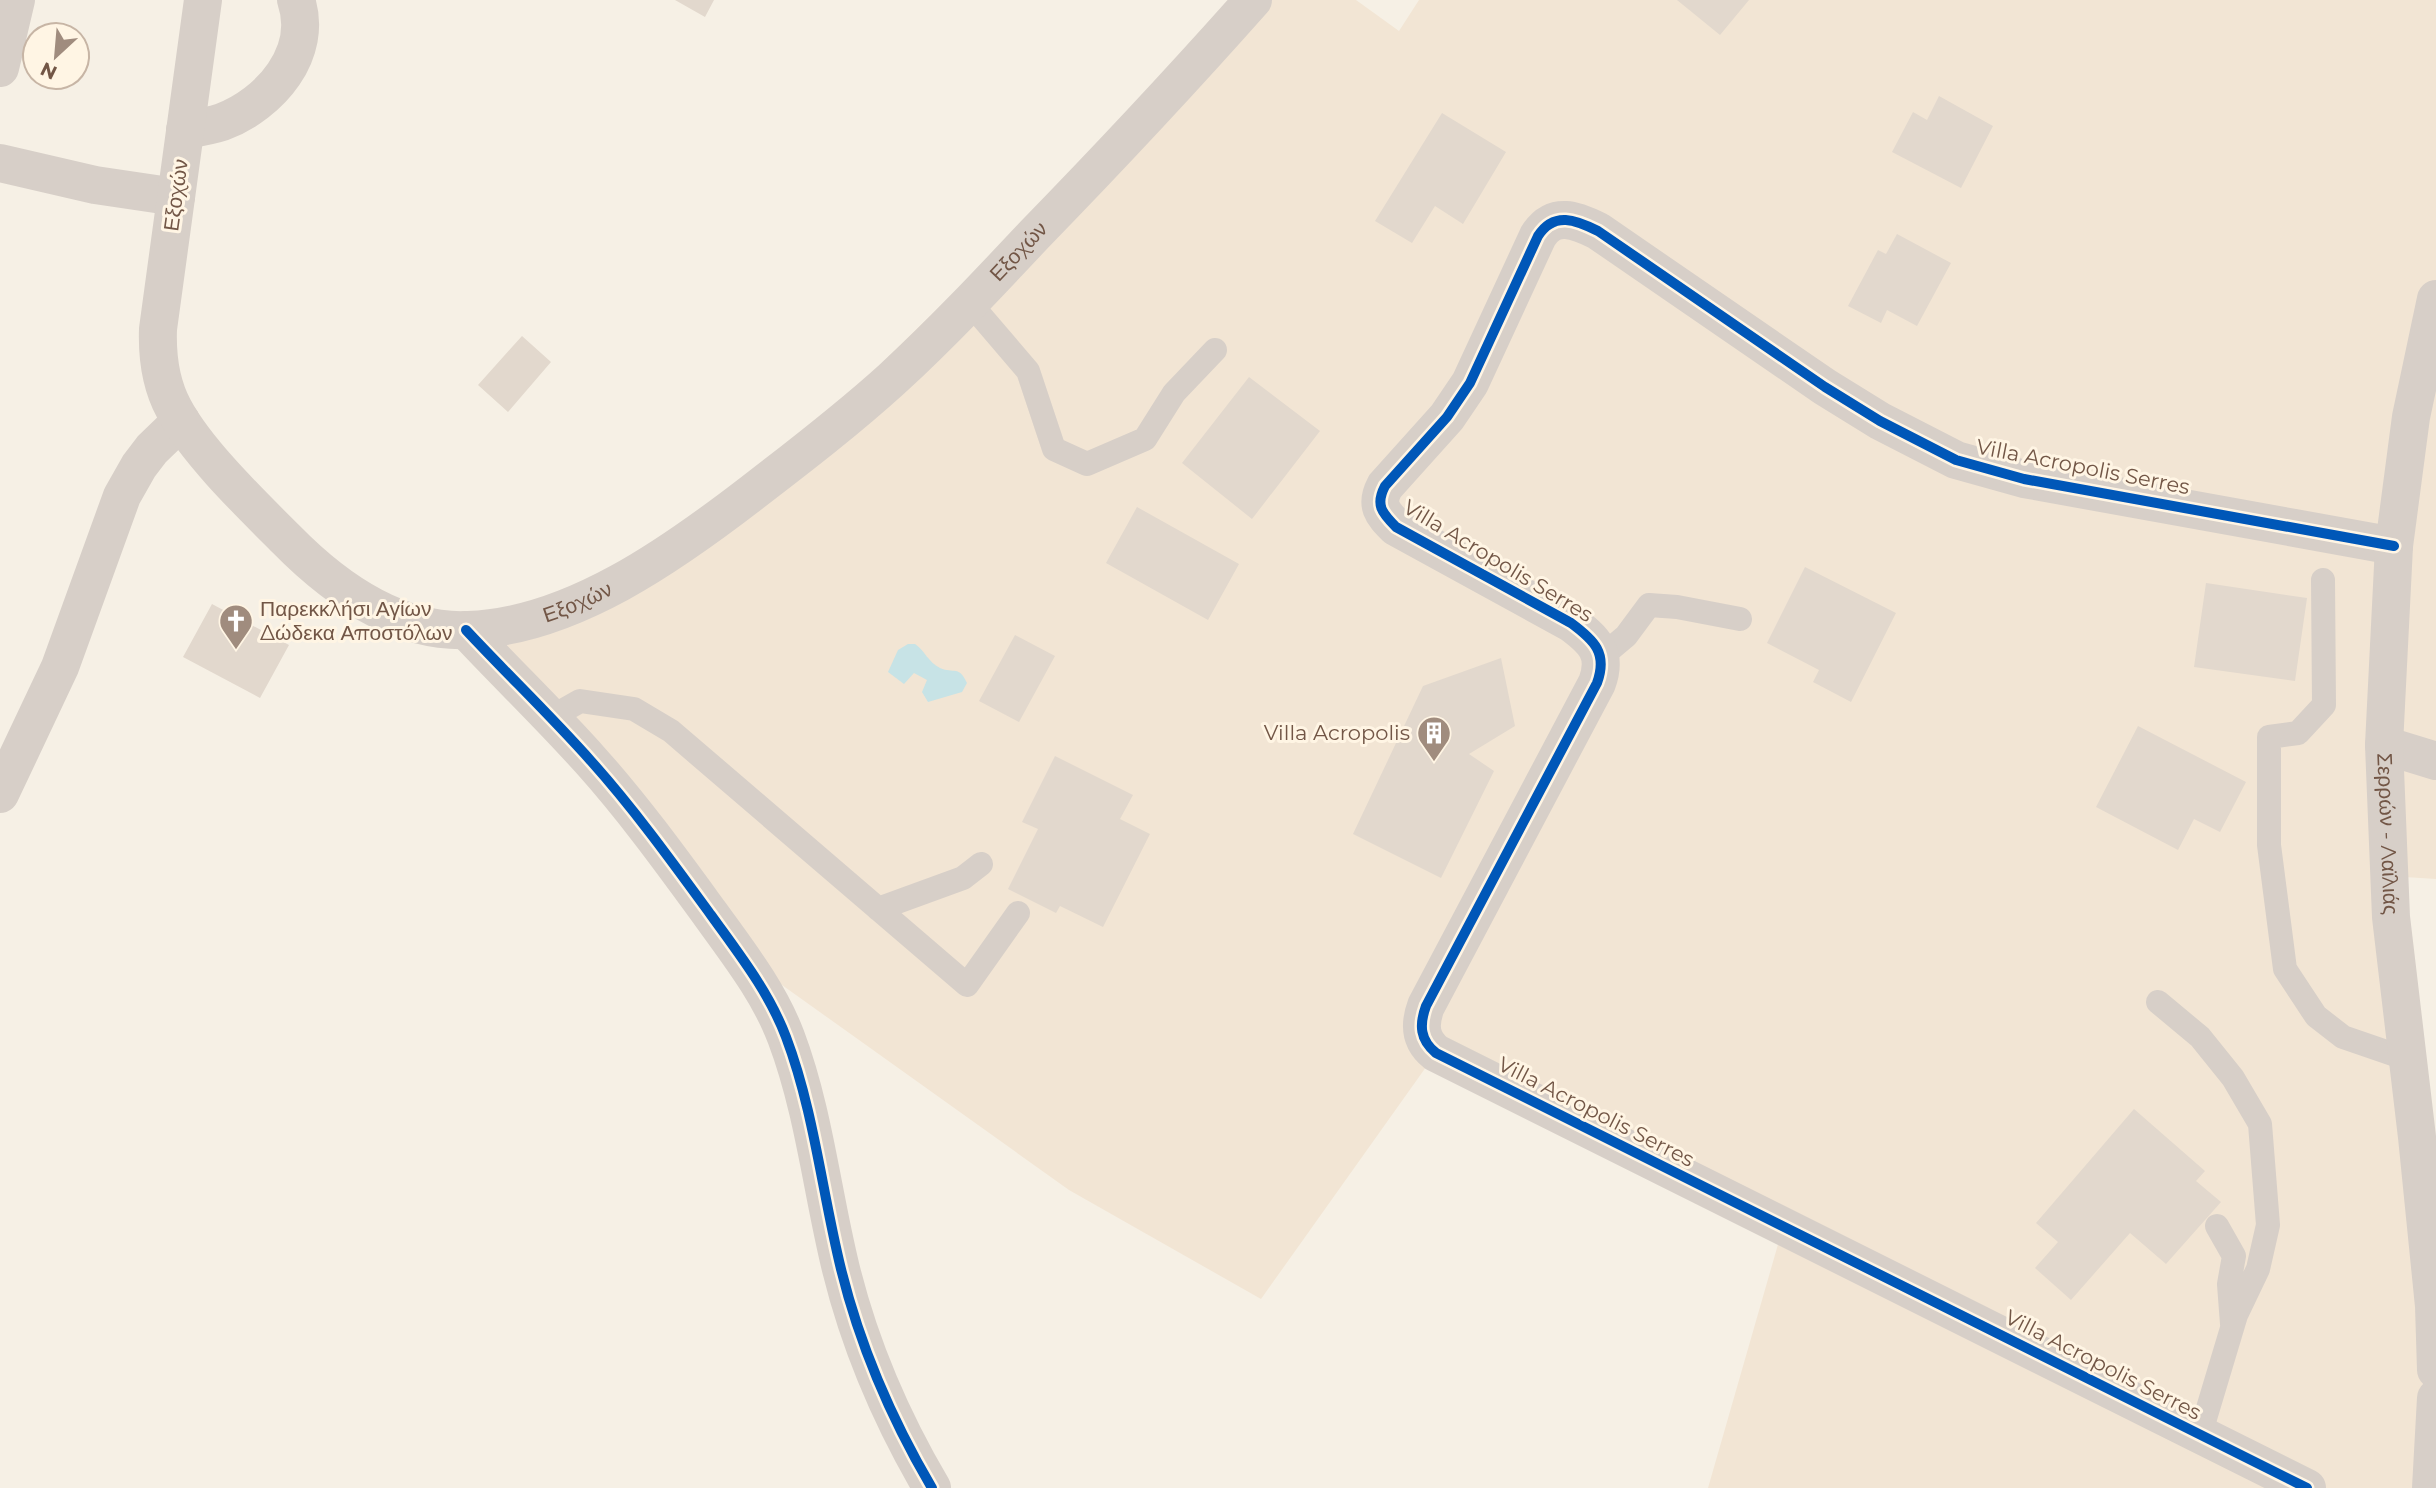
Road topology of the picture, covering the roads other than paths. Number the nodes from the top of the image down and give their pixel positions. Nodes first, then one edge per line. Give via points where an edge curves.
1 (16, 0) edge
2 (203, 0) edge
3 (296, 0) edge
4 (1253, 0) edge
5 (0, 68) edge
6 (185, 130) junction
7 (0, 163) edge
8 (176, 197) junction
9 (2436, 299) edge
10 (969, 302) junction
11 (1214, 349) dead end
12 (181, 421) junction
13 (2394, 546) junction
14 (2323, 580) dead end
15 (1740, 619) dead end
16 (466, 631) junction
17 (1601, 657) junction
18 (550, 718) junction
19 (2384, 745) junction
20 (2436, 761) edge
21 (0, 794) edge
22 (981, 864) dead end
23 (878, 909) junction
24 (1018, 913) dead end
25 (2158, 1002) dead end
26 (2407, 1059) junction
27 (2217, 1226) dead end
28 (2232, 1328) junction
29 (2436, 1370) edge
30 (2436, 1398) edge
31 (2200, 1435) junction
32 (932, 1488) edge
33 (2307, 1488) edge
34 (2431, 1488) edge

1 - 5 street
2 - 6 street, Εξοχών
3 - 6 street via 300,35 292,61 276,84 236,116
4 - 10 street, Εξοχών
6 - 8 street, Εξοχών
7 - 8 street via 95,185
8 - 12 street, Εξοχών via 158,340 163,383
9 - 13 street, Σερρών - Λαϊλιάς via 2410,417
10 - 11 lane via 1028,371 1054,449 1087,464 1145,439 1174,393
10 - 16 street, Εξοχών via 849,416 687,541 633,575 557,611 516,624
12 - 16 street, Εξοχών via 255,508 338,586 415,624
12 - 21 street via 152,449 122,496 60,667
13 - 17 street, Villa Acropolis Serres via 2024,479 1956,460 1880,422 1825,387 1598,231 1560,219 1538,236 1459,402 1385,486 1379,506 1396,527 1571,623 1597,646
13 - 19 street, Σερρών - Λαϊλιάς
14 - 26 lane via 2324,705 2298,733 2269,737 2269,845 2285,968 2316,1016 2343,1037
15 - 17 lane via 1649,605 1626,636
16 - 18 street
17 - 31 street, Villa Acropolis Serres via 1597,683 1426,1006 1421,1026 1429,1047
18 - 23 lane via 580,701 634,709 671,731
18 - 32 street via 663,850 740,955 775,1013 803,1096 841,1268 862,1339
19 - 20 street
19 - 26 street, Σερρών - Λαϊλιάς via 2391,917
22 - 23 lane via 963,877
23 - 24 lane via 967,985
25 - 28 lane via 2200,1037 2233,1078 2260,1124 2268,1225 2258,1269
26 - 29 street, Σερρών - Λαϊλιάς via 2434,1306
27 - 28 lane via 2234,1256 2229,1284
28 - 31 lane
30 - 34 street
31 - 33 street, Villa Acropolis Serres

